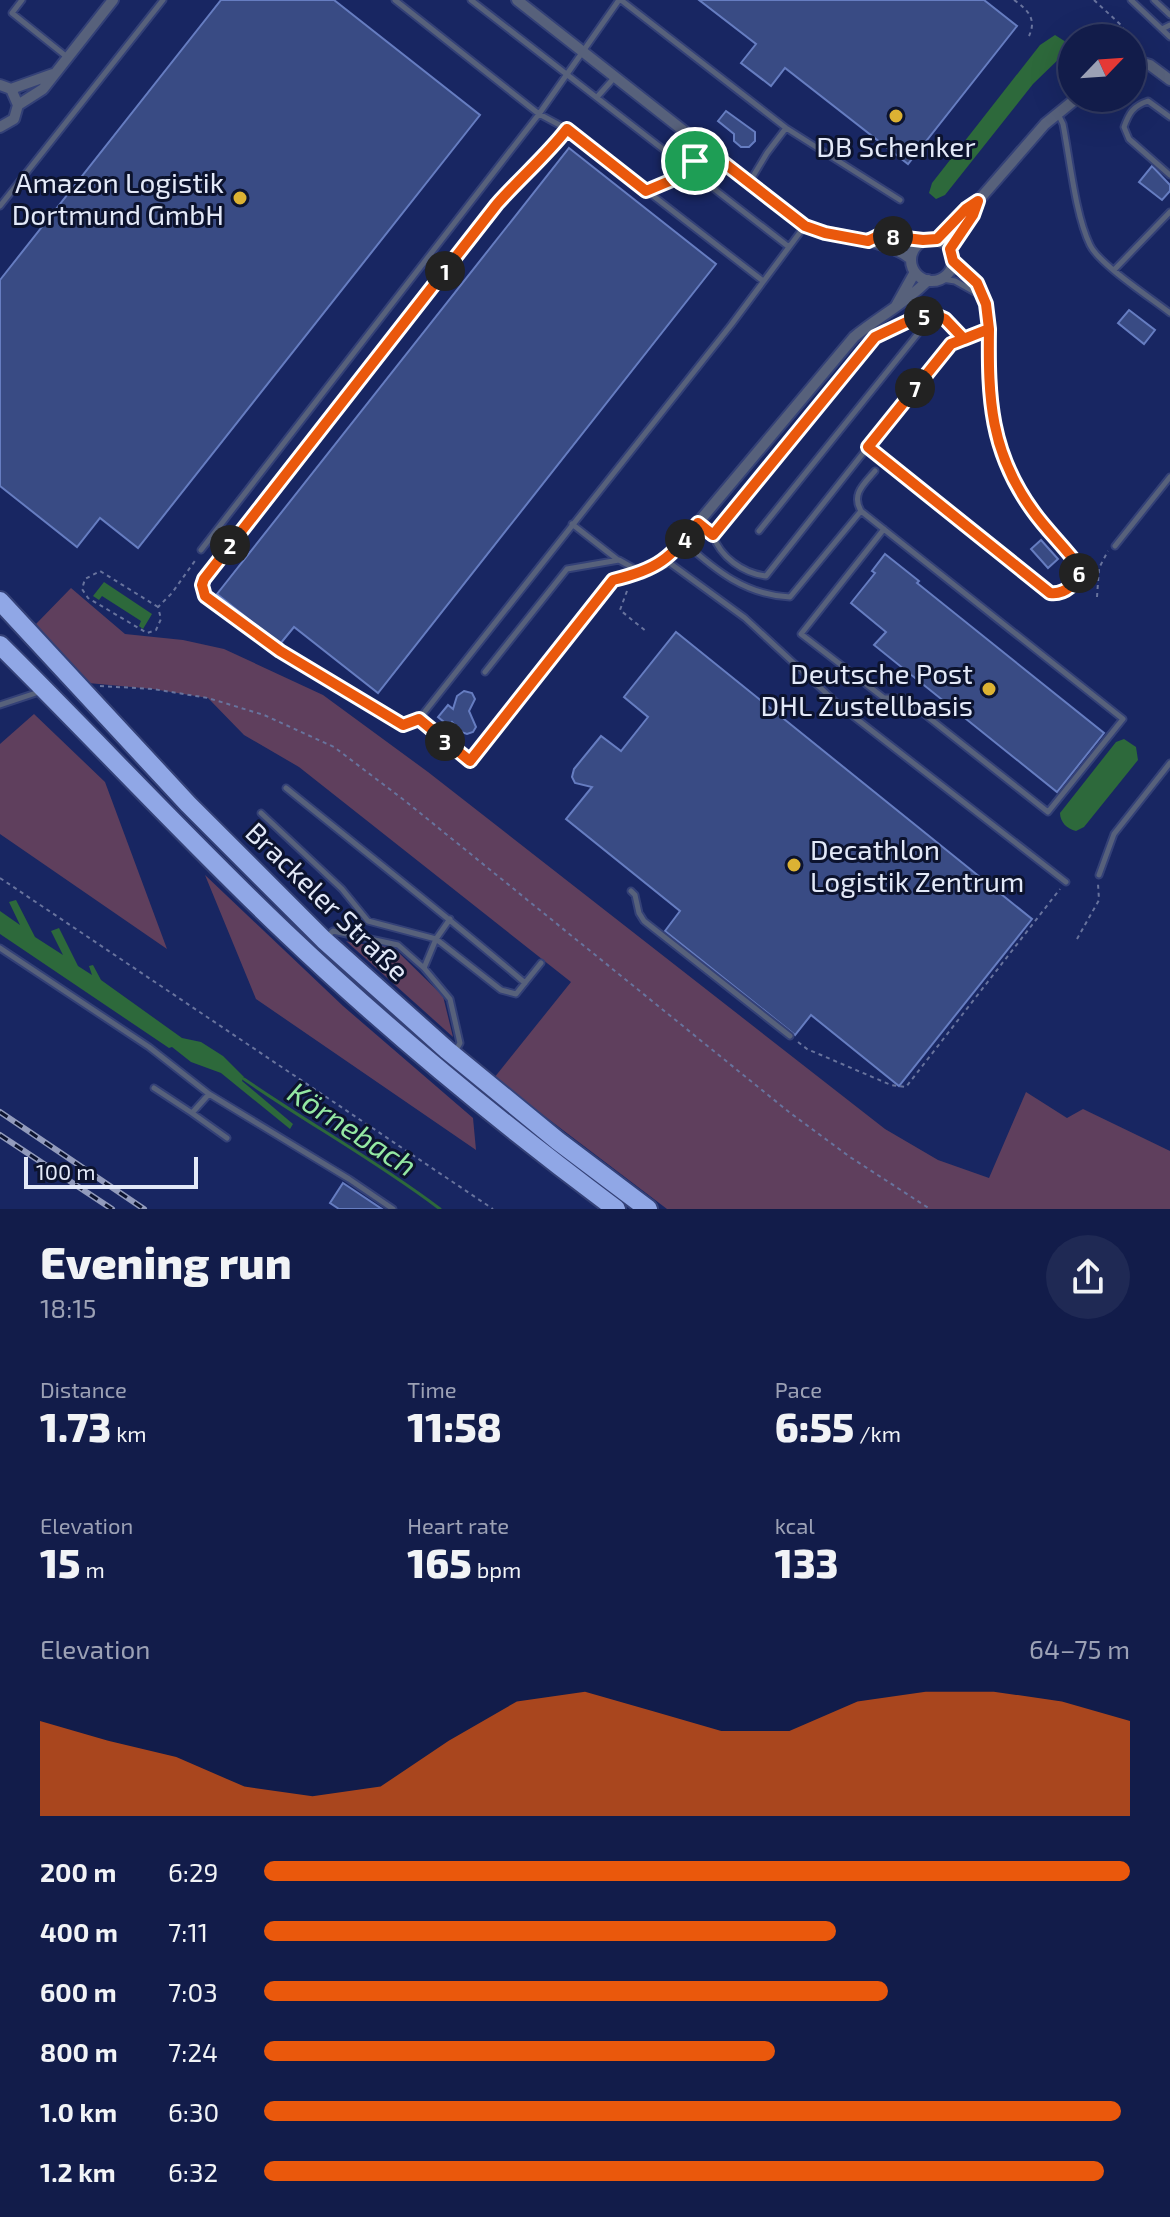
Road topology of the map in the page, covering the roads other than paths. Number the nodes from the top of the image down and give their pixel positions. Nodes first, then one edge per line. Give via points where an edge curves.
1 (22, 0) edge
2 (113, 0) edge
3 (163, 0) edge
4 (395, 0) edge
5 (471, 0) edge
6 (517, 0) edge
7 (620, 0) edge
8 (1131, 0) edge
9 (1154, 0) edge
10 (1170, 15) edge
11 (1170, 25) edge
12 (1162, 29) junction
13 (1170, 37) edge
14 (583, 53) junction
15 (68, 57) junction
16 (1146, 64) edge
17 (55, 73) junction
18 (566, 74) junction
19 (614, 78) junction
20 (1170, 80) edge
21 (5, 87) edge
22 (598, 96) junction
23 (18, 105) junction
24 (1058, 113) joint
25 (539, 114) junction
26 (1170, 117) edge
27 (1, 128) edge
28 (786, 128) junction
29 (567, 129) junction
30 (706, 149) junction
31 (689, 169) junction
32 (1170, 175) edge
33 (749, 183) junction
34 (646, 191) junction
35 (900, 200) dead end
36 (978, 201) junction
37 (0, 206) edge
38 (1170, 212) edge
39 (805, 226) junction
40 (937, 239) junction
41 (923, 240) junction
42 (868, 241) junction
43 (789, 247) junction
44 (950, 249) junction
45 (911, 259) junction
46 (953, 261) junction
47 (1114, 270) junction
48 (915, 272) junction
49 (942, 279) junction
50 (928, 280) junction
51 (763, 281) junction
52 (983, 297) junction
53 (896, 306) junction
54 (1170, 313) edge
55 (933, 315) junction
56 (989, 329) junction
57 (964, 339) junction
58 (868, 447) junction
59 (875, 471) dead end
60 (1170, 477) edge
61 (861, 511) junction
62 (698, 523) junction
63 (572, 524) junction
64 (884, 529) junction
65 (759, 531) dead end
66 (713, 535) junction
67 (683, 542) junction
68 (1115, 546) road end
69 (201, 550) road end
70 (619, 560) junction
71 (666, 561) junction
72 (642, 573) junction
73 (0, 601) edge
74 (0, 645) edge
75 (485, 672) dead end
76 (44, 690) junction
77 (0, 705) edge
78 (419, 719) junction
79 (1170, 763) edge
80 (286, 788) dead end
81 (261, 813) dead end
82 (1099, 875) road end
83 (1066, 882) road end
84 (631, 891) dead end
85 (450, 919) junction
86 (436, 939) junction
87 (324, 940) junction
88 (0, 948) edge
89 (541, 963) dead end
90 (424, 968) junction
91 (525, 983) junction
92 (790, 1036) road end
93 (453, 1054) junction
94 (154, 1088) dead end
95 (209, 1094) junction
96 (192, 1113) junction
97 (227, 1138) dead end
98 (646, 1208) edge
99 (393, 1209) edge
100 (616, 1209) edge

1 - 15 lane via 12,13
2 - 15 street
3 - 37 lane
4 - 25 lane
5 - 18 lane
6 - 14 street
7 - 14 lane
7 - 28 lane
8 - 12 lane
9 - 10 lane
11 - 12 lane
12 - 13 lane
14 - 18 lane
14 - 19 street
15 - 17 street
16 - 20 street
17 - 21 street
17 - 23 street via 43,89
18 - 22 lane
18 - 25 lane
19 - 22 lane
19 - 30 street
21 - 23 street
22 - 31 lane
23 - 27 street via 14,119
24 - 36 street
24 - 47 lane via 1090,248
25 - 29 lane
25 - 69 lane
26 - 32 lane via 1148,101 1137,104 1124,127 1129,139
28 - 33 lane
28 - 35 lane
29 - 34 lane
29 - 78 lane via 497,204 202,585 205,596 280,651 403,725
30 - 31 lane
30 - 33 street
31 - 34 lane
31 - 43 lane
33 - 39 street
34 - 51 lane
36 - 40 street
36 - 44 street
38 - 47 lane
39 - 42 street
39 - 43 lane
40 - 41 street
40 - 44 street
41 - 42 street via 880,235
41 - 45 street
42 - 45 street
43 - 51 lane
44 - 46 street
45 - 48 street
46 - 49 street
46 - 52 lane via 977,283
47 - 54 lane
48 - 50 street
48 - 53 street
49 - 50 street
49 - 52 lane
50 - 53 street
51 - 63 lane
52 - 56 lane
53 - 62 street via 854,337
55 - 57 lane via 945,319
55 - 65 lane
55 - 66 lane via 919,316 875,337
56 - 57 lane
56 - 58 lane via 988,389 995,428 1019,489 1080,568 1067,590 1050,593
57 - 58 lane via 951,344
58 - 66 lane via 766,576 731,561 717,548
59 - 61 lane via 857,494
60 - 68 lane
61 - 64 lane
61 - 67 lane via 790,597 746,589
62 - 66 lane
62 - 67 street
63 - 70 lane
63 - 78 lane
64 - 64 lane via 801,634 884,698 904,698 1048,812 1123,719
67 - 71 street
70 - 72 lane
70 - 75 lane via 567,569
71 - 72 street
71 - 83 lane via 745,618 840,706
72 - 78 lane via 613,580 470,761
73 - 87 highway, Brackeler Straße via 188,804
74 - 76 highway, Brackeler Straße
76 - 77 lane
76 - 100 highway, Brackeler Straße via 345,988 448,1079
79 - 82 lane via 1114,834
80 - 85 lane
81 - 86 lane via 342,889 368,921
84 - 92 lane via 644,921
85 - 86 lane
85 - 91 lane
86 - 90 lane
86 - 91 lane via 501,990 516,994
87 - 90 lane via 333,931 398,945
87 - 93 highway, Brackeler Straße
88 - 95 lane via 149,1047
89 - 91 lane
90 - 93 lane via 450,999 460,1043
93 - 98 highway, Brackeler Straße
94 - 96 lane
95 - 96 lane
95 - 99 lane
96 - 97 lane

